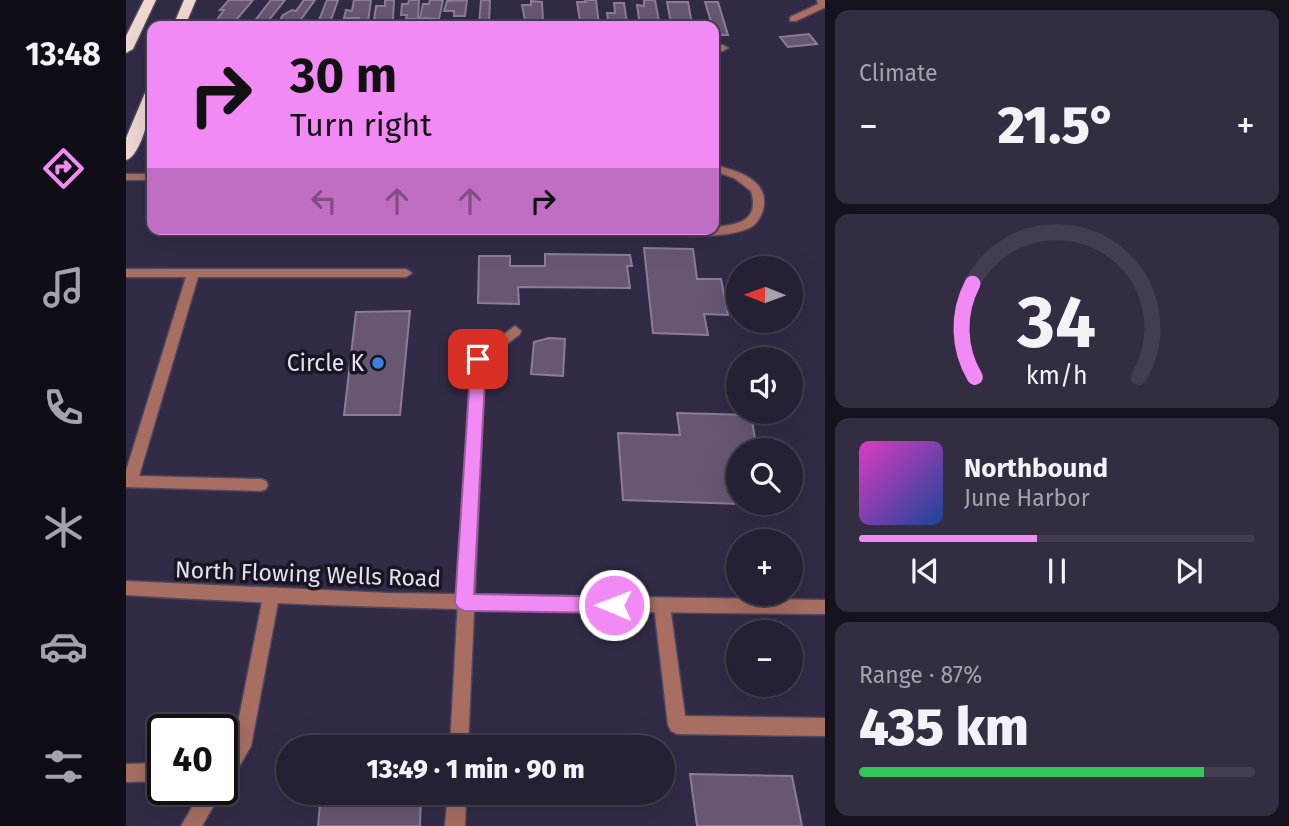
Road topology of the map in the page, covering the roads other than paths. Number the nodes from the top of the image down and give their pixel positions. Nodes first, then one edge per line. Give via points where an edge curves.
1 (150, 0) edge
2 (190, 0) edge
3 (821, 0) edge
4 (793, 19) dead end
5 (181, 21) edge
6 (126, 49) edge
7 (147, 105) edge
8 (126, 156) edge
9 (719, 169) edge
10 (126, 177) edge
11 (147, 177) edge
12 (719, 229) edge
13 (126, 273) edge
14 (193, 273) junction
15 (407, 273) dead end
16 (515, 331) dead end
17 (261, 485) dead end
18 (126, 588) edge
19 (271, 597) junction
20 (464, 603) junction
21 (662, 606) junction
22 (825, 607) edge
23 (825, 727) edge
24 (458, 735) edge
25 (238, 752) edge
26 (147, 772) edge
27 (126, 773) edge
28 (204, 805) edge
29 (457, 805) edge
30 (191, 826) edge
31 (456, 826) edge

1 - 6 highway
2 - 5 highway
3 - 4 street via 823,5
7 - 8 highway
9 - 12 street via 750,182 760,203 748,224
10 - 11 street
13 - 14 street
14 - 15 street
14 - 17 street via 130,482
16 - 20 street via 478,359
18 - 19 street, North Flowing Wells Road
19 - 20 street, North Flowing Wells Road
19 - 25 street
20 - 21 street, North Flowing Wells Road
20 - 24 street
21 - 22 street, North Flowing Wells Road
21 - 23 street via 677,725
26 - 27 street
28 - 30 street
29 - 31 street

